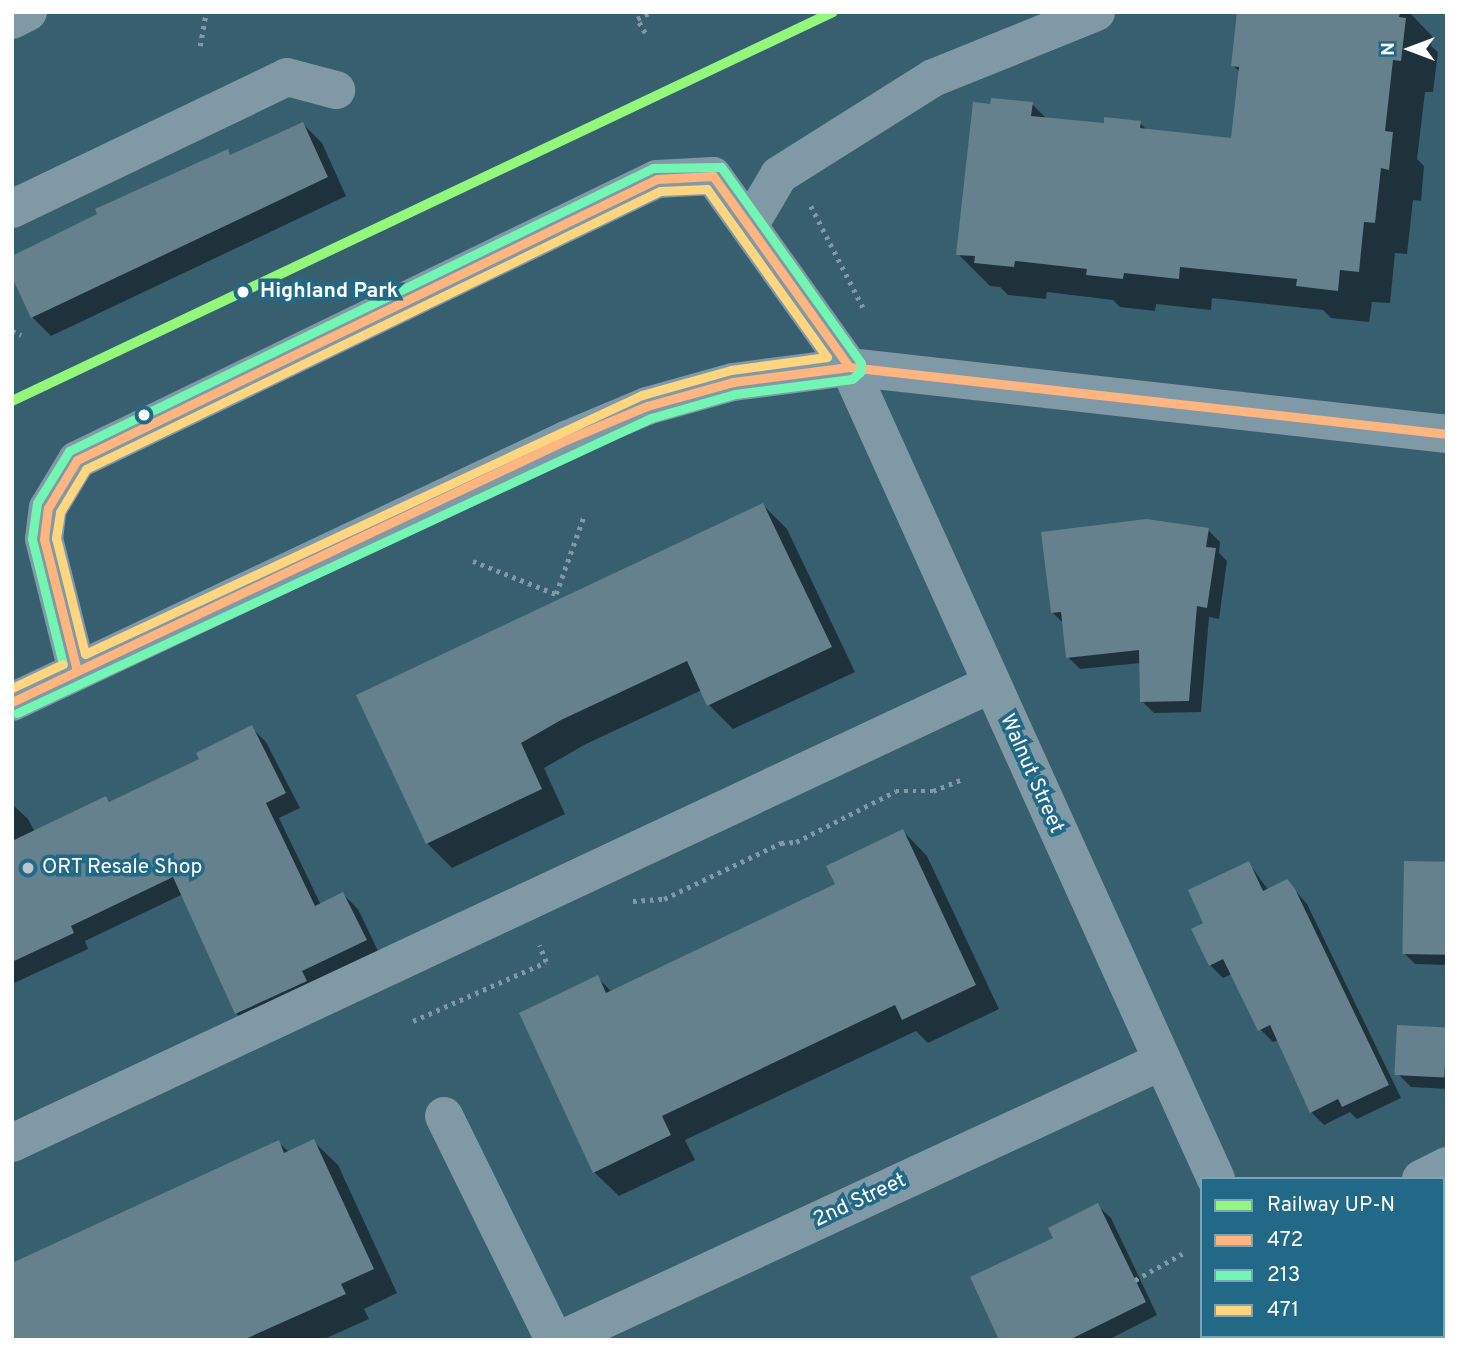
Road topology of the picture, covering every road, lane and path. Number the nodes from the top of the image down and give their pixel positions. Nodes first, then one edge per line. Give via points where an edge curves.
1 (28, 12) edge
2 (206, 12) edge
3 (651, 12) edge
4 (1096, 12) edge
5 (12, 20) edge
6 (645, 33) dead end
7 (200, 46) dead end
8 (336, 90) dead end
9 (791, 168) junction
10 (12, 209) edge
11 (749, 226) junction
12 (867, 314) dead end
13 (12, 331) edge
14 (21, 335) dead end
15 (849, 367) junction
16 (1447, 434) edge
17 (584, 516) dead end
18 (473, 561) dead end
19 (78, 671) junction
20 (991, 684) junction
21 (12, 702) edge
22 (962, 779) dead end
23 (622, 902) dead end
24 (536, 938) dead end
25 (413, 1021) dead end
26 (1160, 1062) junction
27 (444, 1115) dead end
28 (12, 1143) edge
29 (1447, 1166) edge
30 (1215, 1177) edge
31 (1426, 1177) edge
32 (1182, 1254) dead end
33 (1135, 1280) dead end
34 (554, 1340) edge
35 (560, 1340) edge

1 - 5 street
2 - 7 path
3 - 6 path via 637,19
4 - 9 street via 933,78
8 - 10 street via 287,77
9 - 11 street via 779,175
9 - 12 path
11 - 15 street, Walnut Street
11 - 19 street, Walnut Street via 713,176 657,179 77,460 48,508 44,539
13 - 14 path
15 - 16 street
15 - 19 street via 733,382 646,406
15 - 20 street, Walnut Street
17 - 18 path via 556,594
19 - 21 street
20 - 26 street, Walnut Street
20 - 28 street
22 - 23 path via 933,791 896,791 796,842 781,843 664,899
24 - 25 path via 546,962
26 - 30 street, Walnut Street
26 - 35 street, 2nd Street
27 - 34 street
29 - 31 street
32 - 33 path

